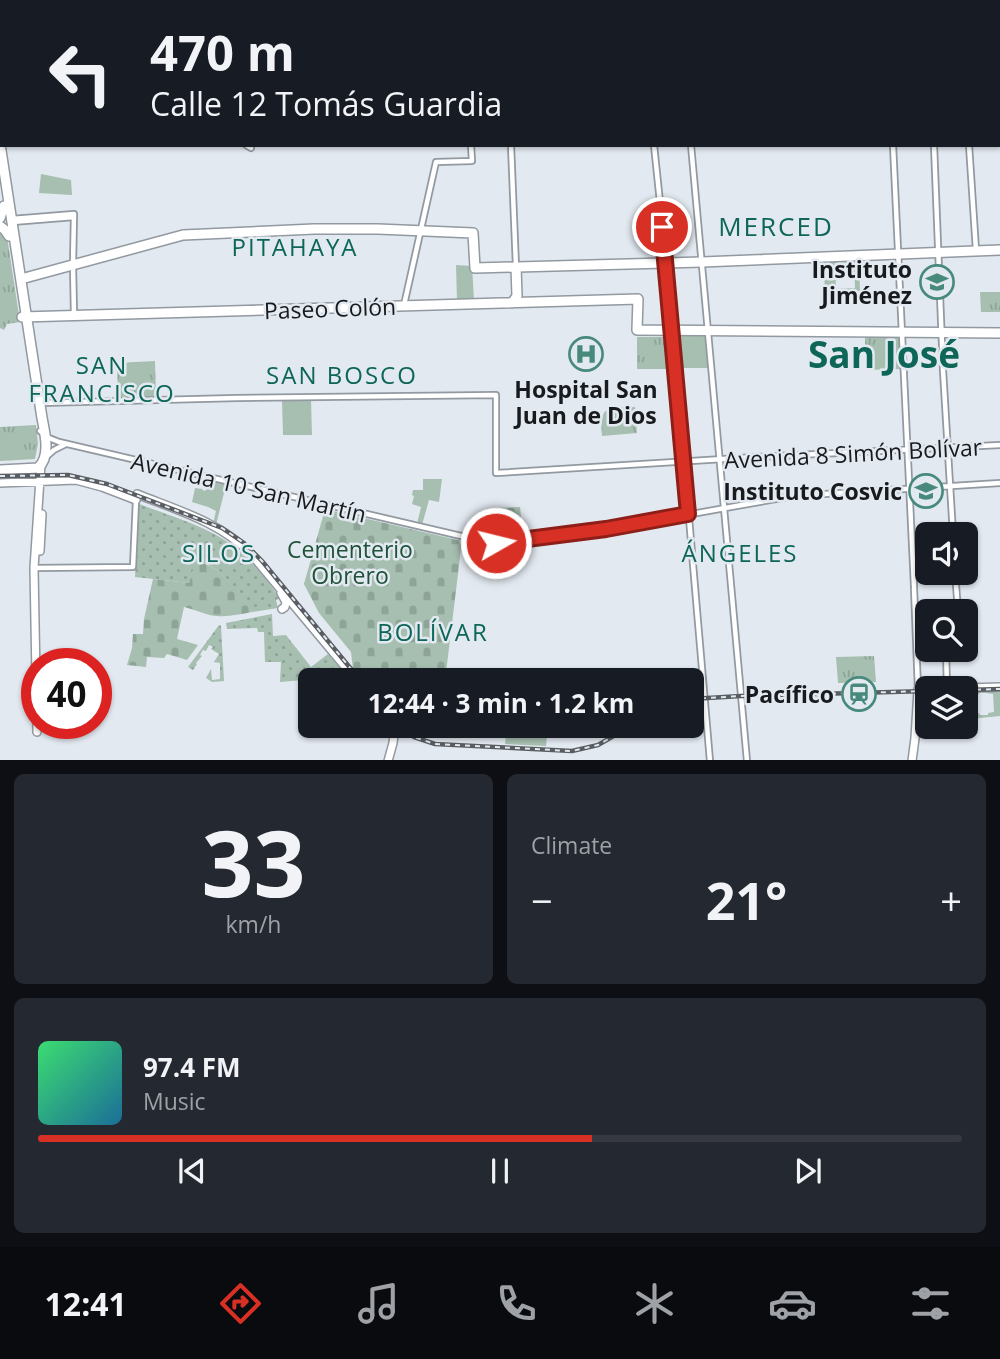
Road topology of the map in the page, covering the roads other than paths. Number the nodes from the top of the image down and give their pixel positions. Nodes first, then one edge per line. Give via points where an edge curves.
1 (0, 147) edge
2 (471, 147) edge
3 (511, 147) edge
4 (654, 147) edge
5 (691, 147) edge
6 (893, 147) edge
7 (934, 147) edge
8 (969, 147) edge
9 (0, 180) edge
10 (74, 216) junction
11 (6, 221) edge
12 (421, 231) junction
13 (976, 250) junction
14 (1000, 250) edge
15 (939, 252) junction
16 (899, 253) junction
17 (702, 262) junction
18 (666, 263) junction
19 (72, 265) junction
20 (516, 267) junction
21 (21, 279) junction
22 (23, 292) junction
23 (517, 300) junction
24 (404, 306) junction
25 (74, 315) junction
26 (24, 316) junction
27 (41, 316) junction
28 (28, 330) junction
29 (672, 330) junction
30 (709, 330) junction
31 (902, 332) junction
32 (942, 332) junction
33 (1000, 333) edge
34 (38, 403) junction
35 (42, 434) junction
36 (66, 444) junction
37 (1000, 445) edge
38 (947, 448) junction
39 (907, 450) junction
40 (720, 459) junction
41 (42, 460) junction
42 (684, 462) junction
43 (0, 464) edge
44 (0, 470) edge
45 (37, 478) junction
46 (0, 481) edge
47 (1000, 483) edge
48 (949, 486) junction
49 (908, 489) junction
50 (136, 497) junction
51 (724, 509) junction
52 (688, 514) junction
53 (952, 522) edge
54 (37, 568) junction
55 (262, 568) junction
56 (281, 593) junction
57 (282, 609) dead end
58 (38, 648) edge
59 (40, 648) edge
60 (345, 668) edge
61 (345, 668) edge
62 (918, 676) edge
63 (1000, 687) edge
64 (978, 688) edge
65 (393, 738) edge
66 (394, 738) edge
67 (915, 738) edge
68 (387, 760) edge
69 (387, 760) edge
70 (710, 760) edge
71 (747, 760) edge
72 (912, 760) edge

1 - 11 highway
2 - 12 street via 472,161 436,162
3 - 20 street
4 - 18 street
5 - 17 street
6 - 16 street
7 - 15 street
8 - 13 street
9 - 11 highway
10 - 11 street
10 - 11 street
10 - 19 street
11 - 21 highway via 17,228
11 - 26 highway
12 - 19 highway via 314,229 184,235
12 - 20 highway via 474,233 475,268
12 - 24 street
13 - 14 highway
13 - 15 highway
15 - 16 highway
15 - 32 street
16 - 17 highway
16 - 31 street
17 - 18 highway
17 - 30 street
18 - 20 highway
18 - 29 street
19 - 21 highway
19 - 25 street
20 - 23 highway
21 - 22 highway
22 - 26 highway
22 - 27 highway via 29,306
23 - 24 highway, Paseo Colón
23 - 29 highway, Paseo Colón via 638,299 637,330
24 - 25 highway, Paseo Colón
25 - 27 highway, Paseo Colón
26 - 27 highway, Paseo Colón
26 - 28 highway
26 - 34 highway
27 - 28 highway via 31,320
28 - 34 highway
29 - 30 highway
29 - 42 street
30 - 31 highway
30 - 40 street
31 - 32 highway
31 - 39 street
32 - 33 highway
32 - 38 street
34 - 35 highway
34 - 42 street, Avenida 8 Simón Bolívar via 496,395 496,473
35 - 36 street, Avenida 10 San Martín
35 - 41 highway
36 - 41 street
36 - 52 street, Avenida 10 San Martín via 488,543
37 - 38 street, Avenida 8 Simón Bolívar
38 - 39 street, Avenida 8 Simón Bolívar
38 - 48 street
39 - 40 street, Avenida 8 Simón Bolívar
39 - 49 street
40 - 42 street, Avenida 8 Simón Bolívar
40 - 51 street
41 - 43 highway
41 - 45 main road
41 - 45 highway
42 - 52 street
44 - 45 highway
45 - 46 main road
45 - 50 main road via 85,482
45 - 54 main road
47 - 48 street, Avenida 10 San Martín
48 - 49 street, Avenida 10 San Martín
48 - 53 street
49 - 51 street, Avenida 10 San Martín via 793,496
49 - 62 street
50 - 54 street via 134,567
50 - 55 main road via 210,523 246,548
51 - 52 street, Avenida 10 San Martín
51 - 71 street
52 - 70 street
54 - 58 main road
54 - 59 main road
55 - 56 main road
55 - 60 main road
56 - 57 main road via 286,603
56 - 61 main road
63 - 64 main road
65 - 69 main road
66 - 68 main road
67 - 72 main road

